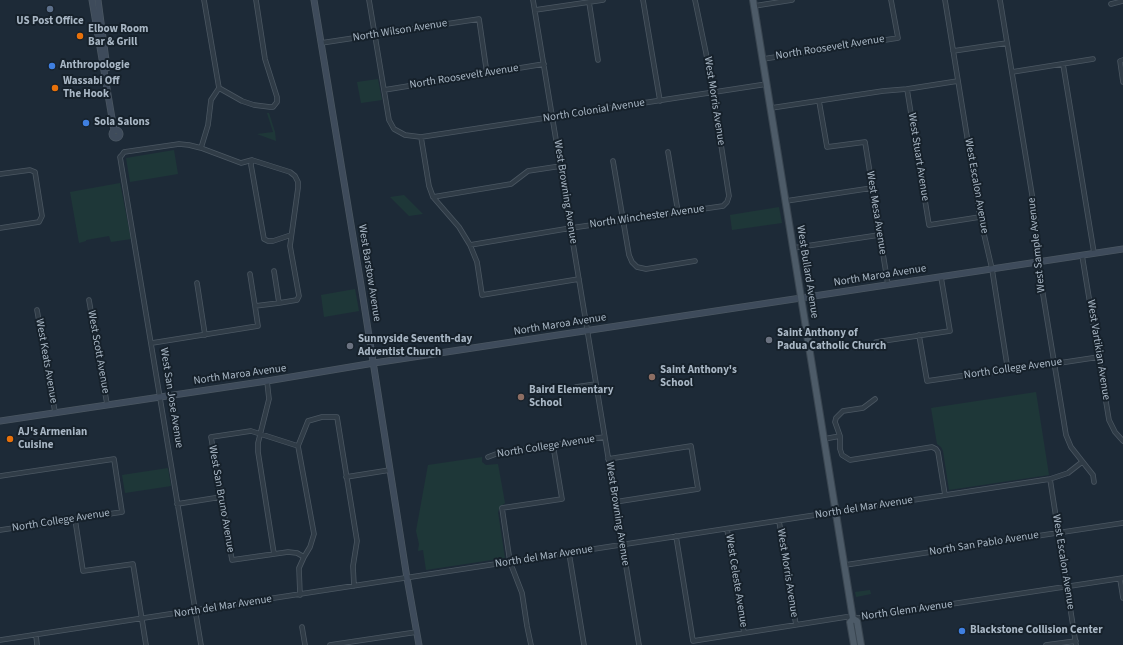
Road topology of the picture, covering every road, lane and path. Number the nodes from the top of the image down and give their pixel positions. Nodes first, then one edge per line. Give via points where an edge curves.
1 (92, 0) edge
2 (98, 0) edge
3 (204, 0) edge
4 (256, 0) edge
5 (314, 0) edge
6 (370, 0) edge
7 (533, 0) edge
8 (603, 0) edge
9 (643, 0) edge
10 (695, 0) edge
11 (792, 0) edge
12 (891, 0) edge
13 (945, 0) edge
14 (1000, 0) edge
15 (1123, 1) edge
16 (589, 2) junction
17 (753, 3) edge
18 (1111, 4) dead end
19 (535, 10) junction
20 (375, 35) junction
21 (321, 43) junction
22 (1007, 43) junction
23 (953, 51) junction
24 (763, 59) junction
25 (1093, 59) dead end
26 (598, 60) dead end
27 (1123, 60) edge
28 (544, 64) junction
29 (1063, 64) junction
30 (1012, 72) junction
31 (487, 74) junction
32 (958, 81) junction
33 (1123, 82) edge
34 (767, 84) junction
35 (219, 88) junction
36 (907, 89) junction
37 (384, 90) junction
38 (713, 93) junction
39 (660, 101) junction
40 (819, 101) junction
41 (771, 108) junction
42 (553, 117) junction
43 (421, 137) junction
44 (201, 148) junction
45 (668, 152) dead end
46 (252, 160) junction
47 (614, 161) dead end
48 (561, 166) junction
49 (0, 174) edge
50 (872, 188) junction
51 (433, 197) junction
52 (727, 202) joint
53 (786, 202) junction
54 (678, 212) junction
55 (980, 217) junction
56 (624, 221) junction
57 (0, 228) edge
58 (571, 228) junction
59 (291, 235) junction
60 (879, 235) junction
61 (470, 246) junction
62 (793, 248) junction
63 (1123, 249) edge
64 (1094, 253) junction
65 (1082, 255) junction
66 (695, 261) dead end
67 (1038, 262) junction
68 (992, 269) junction
69 (274, 271) dead end
70 (250, 274) dead end
71 (941, 277) junction
72 (579, 279) junction
73 (197, 283) dead end
74 (888, 285) junction
75 (801, 298) junction
76 (89, 300) dead end
77 (279, 303) junction
78 (255, 306) junction
79 (37, 310) dead end
80 (587, 331) junction
81 (205, 335) junction
82 (919, 335) junction
83 (876, 342) dead end
84 (152, 343) junction
85 (1099, 357) junction
86 (374, 363) junction
87 (1054, 364) junction
88 (1008, 371) junction
89 (267, 381) junction
90 (596, 384) junction
91 (576, 387) dead end
92 (161, 396) junction
93 (875, 400) dead end
94 (107, 404) junction
95 (54, 412) junction
96 (0, 419) edge
97 (260, 434) junction
98 (840, 436) junction
99 (604, 437) junction
100 (824, 439) junction
101 (1123, 441) edge
102 (553, 445) junction
103 (298, 446) junction
104 (488, 457) dead end
105 (608, 459) junction
106 (1082, 462) junction
107 (390, 470) junction
108 (0, 476) edge
109 (346, 477) junction
110 (1050, 479) junction
111 (1094, 482) dead end
112 (945, 495) junction
113 (221, 496) junction
114 (615, 502) junction
115 (177, 504) junction
116 (836, 512) junction
117 (75, 519) junction
118 (779, 521) junction
119 (1123, 523) edge
120 (727, 529) junction
121 (0, 530) edge
122 (1058, 533) junction
123 (676, 536) junction
124 (622, 544) junction
125 (569, 553) junction
126 (274, 554) junction
127 (304, 557) junction
128 (510, 562) junction
129 (845, 565) junction
130 (407, 578) junction
131 (1122, 578) edge
132 (354, 586) junction
133 (1067, 587) junction
134 (300, 595) junction
135 (1123, 598) edge
136 (196, 611) junction
137 (853, 618) junction
138 (142, 619) junction
139 (796, 625) junction
140 (302, 627) dead end
141 (417, 632) junction
142 (744, 633) junction
143 (36, 635) junction
144 (0, 640) edge
145 (1076, 643) edge
146 (37, 645) edge
147 (146, 645) edge
148 (201, 645) edge
149 (305, 645) edge
150 (330, 645) edge
151 (419, 645) edge
152 (532, 645) edge
153 (584, 645) edge
154 (639, 645) edge
155 (855, 645) edge
156 (861, 645) edge
157 (1046, 645) edge

1 - 2 main road via 115,130
3 - 35 street
4 - 35 street via 265,59 277,102 273,107 254,105
5 - 21 main road, West Barstow Avenue
6 - 20 street, North Colonial Avenue
7 - 19 street, West Browning Avenue
8 - 16 street
9 - 39 street
10 - 38 street, West Morris Avenue
11 - 17 street
12 - 24 street, North Roosevelt Avenue via 898,38
13 - 23 street, West Escalon Avenue
14 - 22 street, West Sample Avenue
15 - 18 street
16 - 19 street
16 - 26 street
17 - 24 main road, West Bullard Avenue
19 - 28 street, West Browning Avenue
20 - 21 street, North Wilson Avenue
20 - 31 street, North Wilson Avenue via 478,19
20 - 37 street, North Colonial Avenue
21 - 86 main road, West Barstow Avenue
22 - 23 street
22 - 30 street, West Sample Avenue
23 - 32 street, West Escalon Avenue
24 - 34 main road, West Bullard Avenue
25 - 29 street
27 - 33 street via 1120,61
28 - 31 street, North Roosevelt Avenue
28 - 42 street, West Browning Avenue
29 - 30 street
29 - 64 street
30 - 67 street, West Sample Avenue via 1035,213
31 - 37 street, North Roosevelt Avenue
32 - 36 street
32 - 55 street, West Escalon Avenue
34 - 38 street, North Colonial Avenue
34 - 41 main road, West Bullard Avenue
35 - 44 street via 211,100 208,125
36 - 40 street
36 - 55 street, West Stuart Avenue via 929,225
37 - 43 street, North Colonial Avenue via 388,120 394,129 405,135
38 - 39 street, North Colonial Avenue
38 - 52 street, West Morris Avenue via 729,196
39 - 42 street, North Colonial Avenue
40 - 41 street
40 - 50 street, West Mesa Avenue via 827,147 865,142
41 - 53 main road, West Bullard Avenue
42 - 43 street, North Colonial Avenue
42 - 48 street, West Browning Avenue
43 - 51 street
44 - 46 street via 241,162
44 - 84 street, West San Jose Avenue via 179,144 124,152 120,157
45 - 54 street
46 - 59 street via 290,172 295,176 298,182
46 - 59 street via 264,239 273,241
47 - 56 street
48 - 51 street via 528,171 512,184
48 - 58 street, West Browning Avenue
49 - 57 street via 30,170 35,172 42,216 39,222
50 - 53 street
50 - 60 street, West Mesa Avenue
51 - 61 street via 459,227
52 - 54 street, North Winchester Avenue via 723,206
53 - 62 main road, West Bullard Avenue
54 - 56 street, North Winchester Avenue
55 - 68 street, West Escalon Avenue
56 - 58 street, North Winchester Avenue
56 - 66 street via 629,255 637,267 646,269
58 - 61 street, North Winchester Avenue
58 - 72 street, West Browning Avenue
59 - 77 street via 290,246 299,296 297,300
60 - 62 street
60 - 74 street, West Mesa Avenue
61 - 72 street via 477,262 482,295
62 - 75 main road, West Bullard Avenue
63 - 64 main road, North Maroa Avenue
64 - 65 main road, North Maroa Avenue
65 - 67 main road, North Maroa Avenue
65 - 85 street, West Vartikian Avenue
67 - 68 main road, North Maroa Avenue
67 - 87 street, West Sample Avenue
68 - 71 main road, North Maroa Avenue
68 - 88 street, West Escalon Avenue
69 - 77 street
70 - 78 street
71 - 74 main road, North Maroa Avenue
71 - 82 street via 950,331
72 - 80 street, West Browning Avenue
73 - 81 street
74 - 75 main road, North Maroa Avenue
75 - 80 main road, North Maroa Avenue
75 - 100 main road, West Bullard Avenue
76 - 94 street, West Scott Avenue
77 - 78 street
78 - 81 street via 258,326
79 - 95 street, West Keats Avenue
80 - 86 main road, North Maroa Avenue
80 - 90 street, West Browning Avenue
81 - 84 street
82 - 83 street
82 - 88 street, North College Avenue via 927,381
84 - 92 street, West San Jose Avenue
85 - 87 street, North College Avenue
85 - 101 street, West Vartikian Avenue via 1110,420 1115,432
86 - 89 main road, North Maroa Avenue
86 - 107 main road, West Barstow Avenue
87 - 88 street, North College Avenue
87 - 106 street, West Sample Avenue via 1067,441
89 - 92 main road, North Maroa Avenue
89 - 97 street via 269,399
90 - 91 street
90 - 99 street, West Browning Avenue
92 - 94 main road, North Maroa Avenue
92 - 115 street, West San Jose Avenue
93 - 98 street via 863,408 839,414 835,422
94 - 95 main road, North Maroa Avenue
95 - 96 main road, North Maroa Avenue
97 - 103 street
97 - 113 street, West San Bruno Avenue via 251,431 211,437
97 - 126 street via 258,452
98 - 100 street
98 - 112 street via 841,453 844,458 850,460 936,449
99 - 102 street, North College Avenue
99 - 105 street, West Browning Avenue
100 - 116 main road, West Bullard Avenue
102 - 104 street, North College Avenue
102 - 128 street via 562,499 502,508
103 - 109 street via 308,421 322,417 337,417
103 - 127 street via 314,534
105 - 114 street, West Browning Avenue
105 - 114 street via 691,446 698,489
106 - 110 street, North del Mar Avenue via 1068,473
106 - 111 street, West Sample Avenue via 1093,475
107 - 109 street
107 - 130 main road, West Barstow Avenue
108 - 117 street, North College Avenue via 114,459 122,512
109 - 132 street via 356,541
110 - 112 street, North del Mar Avenue
110 - 122 street, West Escalon Avenue
112 - 116 street, North del Mar Avenue
113 - 115 street
113 - 126 street, West San Bruno Avenue via 232,560
114 - 124 street, West Browning Avenue
115 - 136 street, West San Jose Avenue
116 - 118 street, North del Mar Avenue
116 - 129 main road, West Bullard Avenue
117 - 121 street, North College Avenue
117 - 138 street via 83,571 133,564
118 - 120 street, North del Mar Avenue
118 - 139 street, West Morris Avenue
119 - 122 street, North San Pablo Avenue
120 - 123 street, North del Mar Avenue
120 - 142 street, West Celeste Avenue
122 - 129 street, North San Pablo Avenue
122 - 133 street, West Escalon Avenue
123 - 124 street, North del Mar Avenue
123 - 142 street, North Glenn Avenue via 693,641
124 - 125 street, North del Mar Avenue
124 - 154 street, West Browning Avenue
125 - 128 street, North del Mar Avenue
125 - 153 street
126 - 127 street via 288,552
127 - 134 street via 299,568
128 - 130 street, North del Mar Avenue
128 - 152 street via 522,593
129 - 137 main road, West Bullard Avenue
130 - 132 street, North del Mar Avenue
130 - 141 main road, West Barstow Avenue
131 - 133 street, North Glenn Avenue
131 - 135 street, North Glenn Avenue
132 - 134 street, North del Mar Avenue
133 - 137 street, North Glenn Avenue
133 - 145 street, West Escalon Avenue
134 - 136 street, North del Mar Avenue
136 - 138 street, North del Mar Avenue
136 - 148 street, West San Jose Avenue
137 - 139 street, North Glenn Avenue
137 - 155 main road, West Bullard Avenue via 850,622
137 - 156 main road, West Bullard Avenue via 857,621
138 - 143 street, North del Mar Avenue
138 - 147 street
139 - 142 street, North Glenn Avenue
140 - 149 street
141 - 150 street
141 - 151 main road, West Barstow Avenue
143 - 144 street, North del Mar Avenue
143 - 146 street
145 - 157 street

